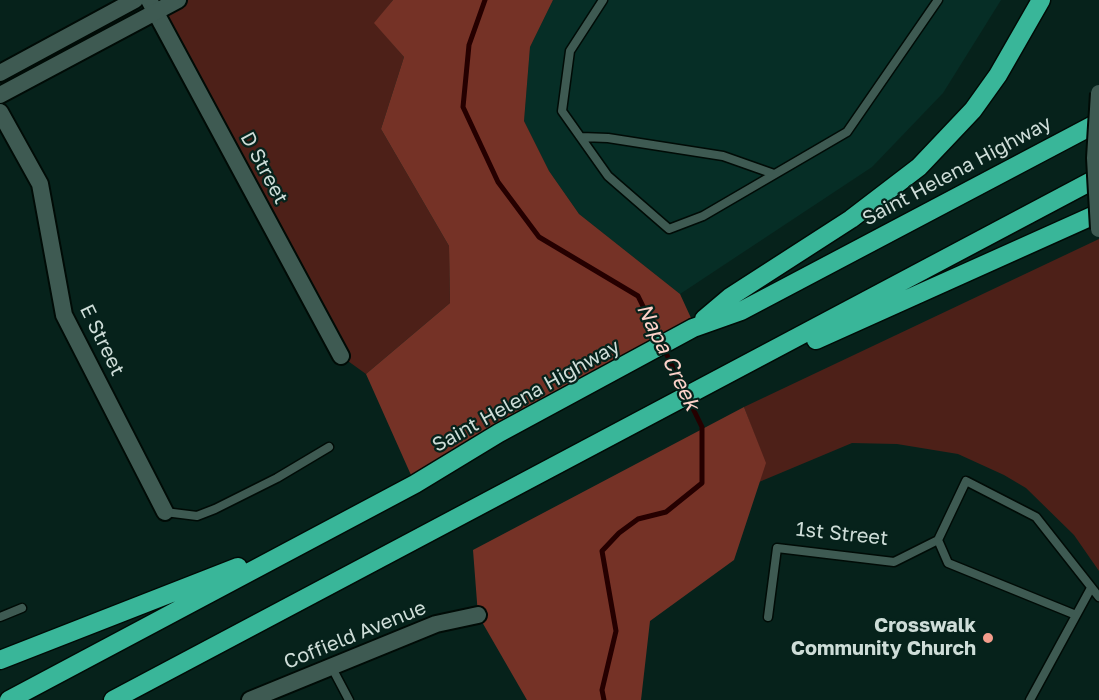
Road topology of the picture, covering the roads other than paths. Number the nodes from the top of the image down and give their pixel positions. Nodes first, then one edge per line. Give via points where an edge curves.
1 (135, 0) edge
2 (178, 0) edge
3 (603, 0) edge
4 (938, 0) edge
5 (1041, 0) edge
6 (152, 6) edge
7 (0, 73) edge
8 (1099, 93) edge
9 (0, 95) edge
10 (1099, 109) edge
11 (0, 112) edge
12 (1099, 122) edge
13 (581, 137) junction
14 (774, 174) junction
15 (1099, 177) edge
16 (958, 196) junction
17 (1099, 213) edge
18 (1099, 229) edge
19 (693, 328) junction
20 (341, 356) dead end
21 (712, 384) junction
22 (329, 447) dead end
23 (165, 512) joint
24 (323, 533) junction
25 (938, 540) junction
26 (1091, 588) junction
27 (1099, 597) edge
28 (22, 608) dead end
29 (477, 615) dead end
30 (1076, 615) junction
31 (0, 617) edge
32 (768, 618) dead end
33 (0, 660) edge
34 (331, 666) junction
35 (9, 700) edge
36 (113, 700) edge
37 (250, 700) edge
38 (349, 700) edge
39 (1030, 700) edge

1 - 7 street
2 - 6 street
3 - 13 lane via 570,51 562,111
4 - 14 lane via 847,132
5 - 19 highway via 973,110 919,167 851,219 730,297
6 - 9 street
6 - 20 street, D Street
8 - 18 street, bridge via 1095,158
10 - 16 highway
11 - 23 street, E Street via 40,184 64,315
12 - 16 highway, Saint Helena Highway
13 - 14 lane via 723,156
13 - 14 lane via 608,176 669,229 703,216
15 - 21 highway
16 - 19 highway, Saint Helena Highway via 741,311
17 - 21 highway
19 - 24 highway, Saint Helena Highway
21 - 36 highway
22 - 23 lane via 215,510 197,516
24 - 33 highway
24 - 35 highway, Saint Helena Highway
25 - 26 lane via 966,482 1036,518
25 - 30 lane via 948,563
25 - 32 lane, 1st Street via 894,562 777,548
26 - 27 lane
26 - 30 lane
28 - 31 lane
29 - 34 street, Coffield Avenue via 436,624
30 - 39 lane
34 - 37 street, Coffield Avenue
34 - 38 lane

